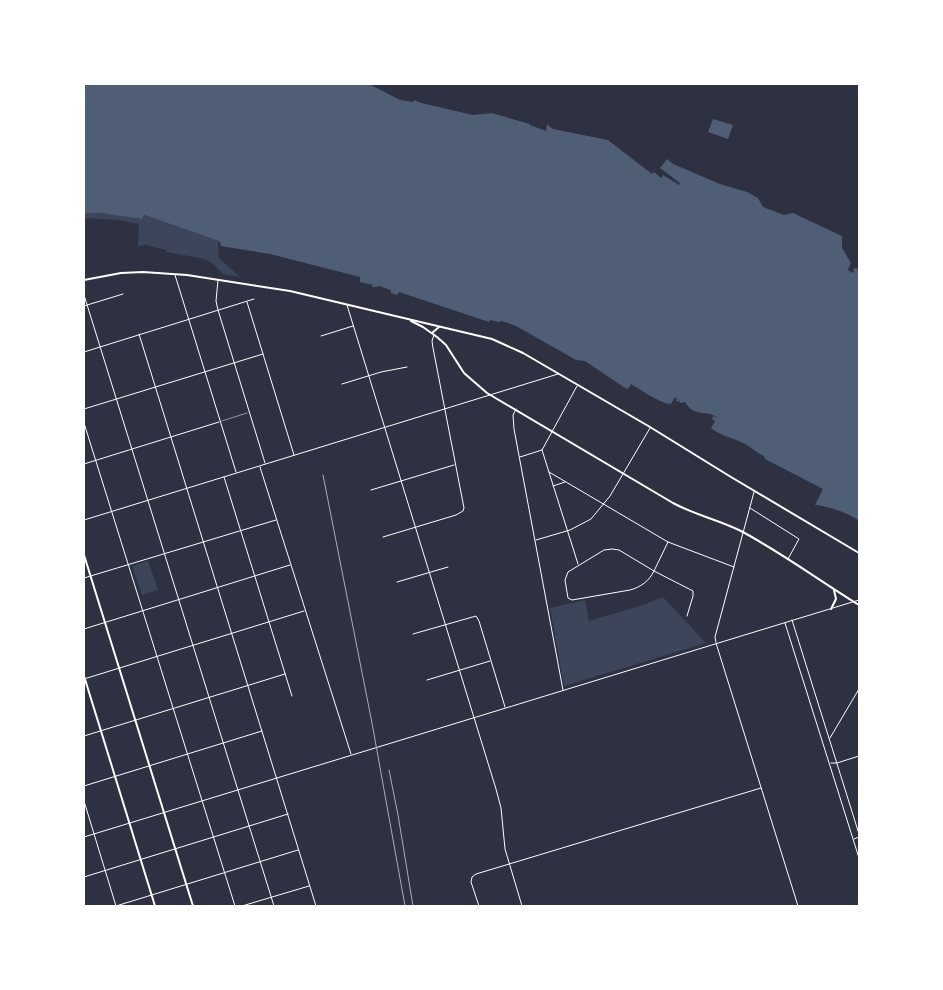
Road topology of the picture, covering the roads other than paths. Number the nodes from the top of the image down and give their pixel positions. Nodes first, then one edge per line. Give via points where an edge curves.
1 (175, 274) junction
2 (84, 280) edge
3 (218, 280) junction
4 (123, 294) dead end
5 (84, 295) edge
6 (254, 299) dead end
7 (247, 302) junction
8 (87, 305) junction
9 (347, 305) junction
10 (84, 306) edge
11 (218, 310) junction
12 (188, 319) junction
13 (406, 319) junction
14 (353, 326) junction
15 (441, 326) junction
16 (139, 334) junction
17 (433, 334) junction
18 (321, 336) dead end
19 (100, 347) junction
20 (84, 352) edge
21 (263, 354) junction
22 (234, 363) junction
23 (407, 367) dead end
24 (205, 372) junction
25 (559, 374) junction
26 (368, 376) junction
27 (342, 384) dead end
28 (578, 385) junction
29 (155, 387) junction
30 (492, 395) junction
31 (116, 399) junction
32 (84, 409) edge
33 (516, 409) junction
34 (444, 410) junction
35 (249, 412) junction
36 (220, 422) junction
37 (84, 423) edge
38 (650, 427) junction
39 (384, 428) junction
40 (552, 431) junction
41 (171, 436) junction
42 (132, 449) junction
43 (542, 450) junction
44 (294, 455) junction
45 (519, 457) junction
46 (96, 460) junction
47 (84, 464) edge
48 (265, 464) junction
49 (455, 465) junction
50 (260, 466) junction
51 (549, 472) junction
52 (236, 473) junction
53 (623, 473) junction
54 (224, 477) junction
55 (402, 481) junction
56 (566, 481) junction
57 (553, 486) junction
58 (187, 488) junction
59 (371, 490) dead end
60 (754, 491) junction
61 (148, 500) junction
62 (603, 503) junction
63 (750, 508) junction
64 (112, 511) junction
65 (277, 519) junction
66 (84, 520) edge
67 (416, 527) junction
68 (241, 530) junction
69 (567, 531) junction
70 (743, 532) junction
71 (383, 536) dead end
72 (535, 541) junction
73 (204, 542) junction
74 (668, 542) junction
75 (859, 553) edge
76 (164, 554) junction
77 (84, 555) edge
78 (787, 560) junction
79 (129, 564) junction
80 (291, 565) junction
81 (578, 565) junction
82 (448, 567) dead end
83 (734, 567) junction
84 (654, 571) junction
85 (430, 572) junction
86 (91, 576) junction
87 (255, 576) junction
88 (84, 578) edge
89 (398, 582) dead end
90 (218, 588) junction
91 (832, 588) junction
92 (179, 600) junction
93 (859, 600) edge
94 (853, 602) junction
95 (859, 606) edge
96 (831, 609) junction
97 (143, 611) junction
98 (305, 611) junction
99 (687, 616) dead end
100 (792, 620) junction
101 (105, 622) junction
102 (269, 622) junction
103 (785, 622) junction
104 (446, 624) junction
105 (84, 629) edge
106 (232, 633) junction
107 (413, 634) dead end
108 (716, 643) junction
109 (193, 646) junction
110 (157, 657) junction
111 (491, 661) junction
112 (119, 668) junction
113 (460, 670) junction
114 (285, 673) junction
115 (84, 678) edge
116 (427, 680) dead end
117 (248, 685) junction
118 (859, 689) edge
119 (563, 690) junction
120 (292, 696) dead end
121 (209, 697) junction
122 (506, 707) junction
123 (173, 708) junction
124 (475, 717) junction
125 (135, 720) junction
126 (101, 730) junction
127 (263, 731) junction
128 (84, 736) edge
129 (830, 740) junction
130 (223, 743) junction
131 (187, 754) junction
132 (351, 754) junction
133 (859, 756) edge
134 (830, 762) junction
135 (837, 763) junction
136 (149, 766) junction
137 (115, 776) junction
138 (277, 777) junction
139 (84, 786) edge
140 (761, 788) junction
141 (237, 790) junction
142 (202, 800) junction
143 (84, 801) edge
144 (164, 812) junction
145 (288, 814) junction
146 (129, 823) junction
147 (248, 826) junction
148 (94, 834) junction
149 (213, 836) junction
150 (859, 836) edge
151 (84, 837) edge
152 (854, 839) junction
153 (175, 848) junction
154 (299, 850) junction
155 (859, 858) edge
156 (140, 859) junction
157 (260, 862) junction
158 (509, 864) junction
159 (105, 870) junction
160 (224, 873) junction
161 (84, 877) edge
162 (186, 884) junction
163 (310, 886) junction
164 (151, 895) junction
165 (271, 898) junction
166 (116, 906) edge
167 (155, 906) edge
168 (193, 906) edge
169 (235, 906) edge
170 (242, 906) edge
171 (274, 906) edge
172 (316, 906) edge
173 (479, 906) edge
174 (522, 906) edge
175 (798, 906) edge

1 - 2 main road via 121,273
1 - 3 main road
1 - 12 street
3 - 9 main road
3 - 11 street
4 - 8 street
5 - 8 street
6 - 7 street
7 - 11 street
7 - 21 street
8 - 10 street
8 - 19 street
9 - 13 main road
9 - 14 street
11 - 12 street
11 - 22 street
12 - 16 street
12 - 24 street
13 - 15 main road
13 - 17 main road
14 - 18 street
14 - 26 street
15 - 17 main road
15 - 25 main road via 504,344
16 - 19 street
16 - 29 street
17 - 30 main road via 446,345 470,379
17 - 34 street
19 - 20 street
19 - 31 street
21 - 22 street
21 - 44 street
22 - 24 street
22 - 35 street
23 - 26 street
24 - 29 street
24 - 36 street
25 - 28 main road
25 - 30 street
26 - 27 street
26 - 39 street
28 - 38 main road
28 - 40 street
29 - 31 street
29 - 41 street
30 - 33 main road
30 - 34 street
31 - 32 street
31 - 42 street
33 - 40 main road
33 - 45 street via 513,415
34 - 39 street
34 - 49 street
35 - 36 lane
35 - 48 street
36 - 41 street
36 - 52 street
37 - 46 street
38 - 53 street
38 - 60 main road
39 - 44 street
39 - 55 street
40 - 43 street
40 - 53 main road
41 - 42 street
41 - 58 street
42 - 46 street
42 - 61 street
43 - 45 street
43 - 51 street
44 - 48 street
45 - 72 street
46 - 47 street
46 - 64 street
48 - 50 street
49 - 55 street
49 - 67 street via 463,511
50 - 52 street
50 - 65 street
51 - 56 street
51 - 57 street
52 - 54 street
53 - 62 street
53 - 70 main road via 685,509
54 - 58 street
54 - 68 street
55 - 59 street
55 - 67 street
56 - 57 street
56 - 62 street
57 - 69 street
58 - 61 street
58 - 73 street
60 - 63 street
60 - 75 main road
61 - 64 street
61 - 76 street
62 - 69 street via 591,519
62 - 74 street
63 - 70 street
63 - 78 street via 799,540
64 - 66 street
64 - 79 street
65 - 68 street
65 - 80 street
67 - 71 street
67 - 85 street
68 - 73 street
68 - 87 street
69 - 72 street
69 - 81 street
70 - 78 main road
70 - 83 street
72 - 119 street
73 - 76 street
73 - 90 street
74 - 83 street
74 - 84 street
76 - 79 street
76 - 92 street
77 - 86 main road
78 - 91 main road
79 - 86 street
79 - 97 street
80 - 87 street
80 - 98 street
81 - 84 street via 604,550 612,549
81 - 84 street via 566,575 570,600 635,588 646,582
82 - 85 street
83 - 108 street
84 - 99 street via 693,591
85 - 89 street
85 - 104 street
86 - 88 street
86 - 101 main road
87 - 90 street
87 - 102 street
90 - 92 street
90 - 106 street
91 - 94 main road
91 - 96 main road via 836,600
92 - 97 street
92 - 109 street
93 - 94 street
94 - 95 main road
94 - 96 street
96 - 100 street
97 - 101 street
97 - 110 street
98 - 102 street
98 - 132 street
100 - 103 street
100 - 129 street
101 - 105 street
101 - 112 main road
102 - 106 street
102 - 114 street
103 - 108 street
103 - 134 street
104 - 107 street
104 - 111 street via 474,616 477,618
104 - 113 street
106 - 109 street
106 - 117 street
108 - 119 street
108 - 140 street
109 - 110 street
109 - 121 street
110 - 112 street
110 - 123 street
111 - 113 street
111 - 122 street
112 - 115 street
112 - 125 main road
113 - 116 street
113 - 124 street
114 - 117 street
114 - 120 street
115 - 126 main road
117 - 121 street
117 - 127 street
118 - 129 street
119 - 122 street
121 - 123 street
121 - 130 street
122 - 124 street
123 - 125 street
123 - 131 street
124 - 132 street
124 - 158 street via 500,801
125 - 126 street
125 - 136 main road
126 - 128 street
126 - 137 main road
127 - 130 street
127 - 138 street
129 - 135 street
130 - 131 street
130 - 141 street
131 - 136 street
131 - 142 street
132 - 138 street
133 - 135 street
134 - 135 street
134 - 152 street
135 - 150 street
136 - 137 street
136 - 144 main road
137 - 139 street
137 - 146 main road
138 - 141 street
138 - 145 street
140 - 158 street
140 - 175 street
141 - 142 street
141 - 147 street
142 - 144 street
142 - 149 street
143 - 148 street
144 - 146 street
144 - 153 main road
145 - 147 street
145 - 154 street
146 - 148 street
146 - 156 main road
147 - 149 street
147 - 157 street
148 - 151 street
148 - 159 street
149 - 153 street
149 - 160 street
150 - 152 street
152 - 155 street
153 - 156 street
153 - 162 main road
154 - 157 street
154 - 163 street
156 - 159 street
156 - 164 main road
157 - 160 street
157 - 165 street
158 - 173 street via 472,878
158 - 174 street
159 - 161 street
159 - 166 street
160 - 162 street
160 - 169 street
162 - 164 street
162 - 168 main road
163 - 165 street
163 - 172 street
164 - 166 street
164 - 167 main road
165 - 170 street
165 - 171 street

